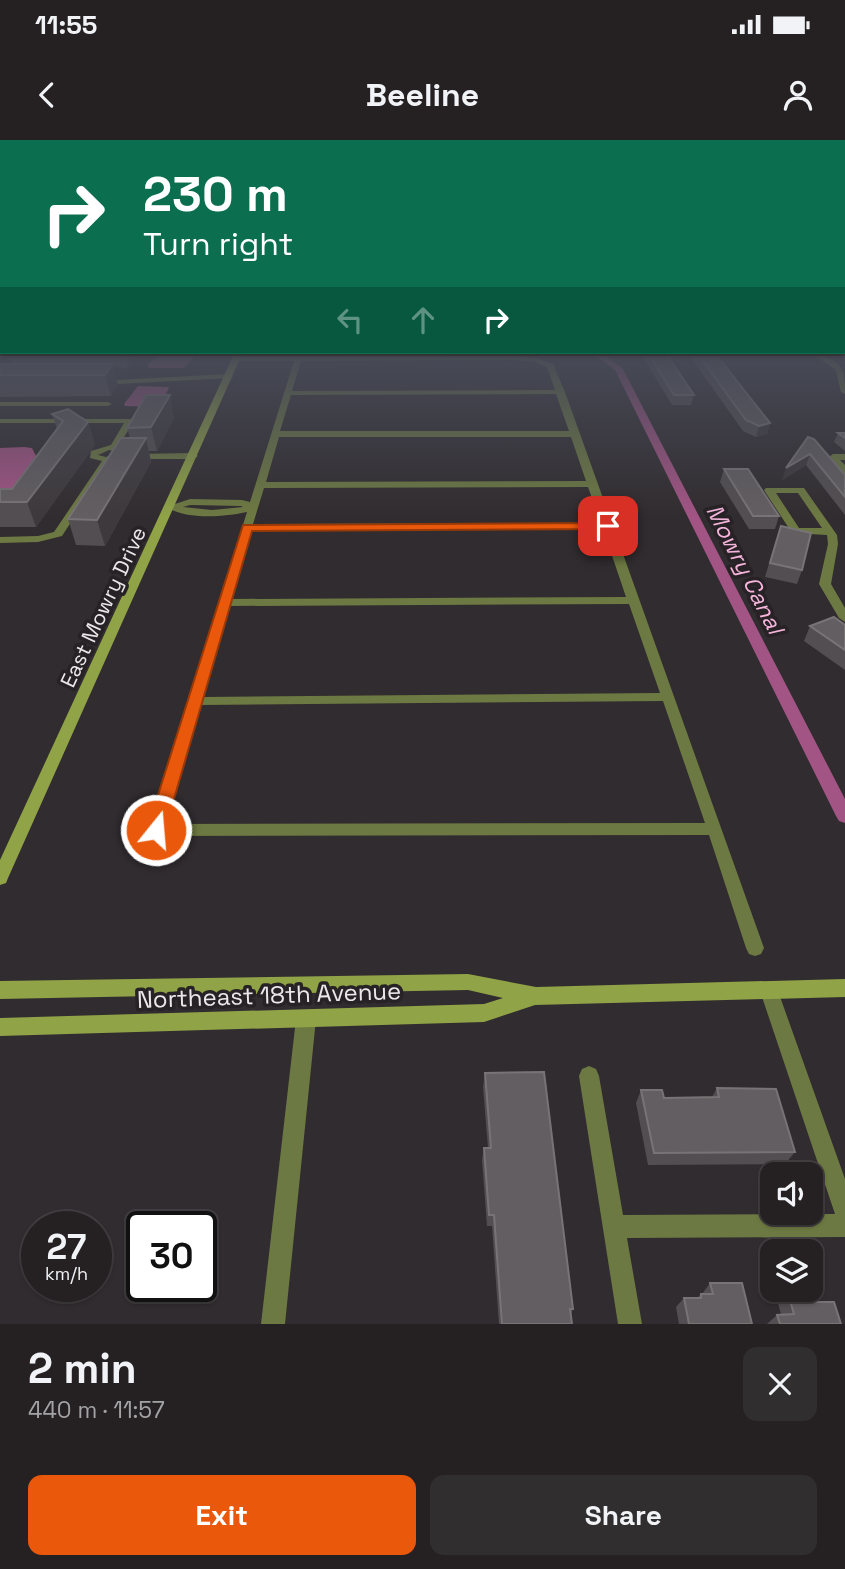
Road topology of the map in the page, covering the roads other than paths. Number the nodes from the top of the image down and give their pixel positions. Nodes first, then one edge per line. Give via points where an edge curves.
1 (216, 406) edge
2 (284, 406) edge
3 (566, 406) edge
4 (0, 421) edge
5 (275, 434) junction
6 (576, 434) junction
7 (114, 447) junction
8 (195, 453) junction
9 (117, 456) junction
10 (845, 457) edge
11 (845, 471) edge
12 (593, 484) junction
13 (260, 485) junction
14 (171, 507) junction
15 (253, 507) junction
16 (608, 526) junction
17 (247, 527) junction
18 (830, 531) junction
19 (0, 540) edge
20 (633, 600) junction
21 (224, 603) junction
22 (845, 618) edge
23 (666, 697) junction
24 (195, 701) junction
25 (715, 829) junction
26 (0, 878) edge
27 (755, 948) dead end
28 (845, 988) edge
29 (0, 990) edge
30 (769, 991) junction
31 (536, 996) junction
32 (306, 1019) junction
33 (0, 1027) edge
34 (589, 1076) dead end
35 (845, 1211) edge
36 (845, 1225) edge
37 (614, 1227) junction
38 (273, 1324) edge
39 (629, 1324) edge

1 - 8 street, East Mowry Drive
2 - 5 street
3 - 6 street
4 - 7 street via 130,421
5 - 6 street
5 - 13 street
6 - 12 street
7 - 9 street
7 - 9 street via 93,454 95,458
8 - 9 street
8 - 14 street, East Mowry Drive
9 - 19 street via 58,534 38,540
10 - 11 street via 833,457
12 - 13 street
12 - 16 street
13 - 15 street
14 - 15 street via 239,512
14 - 26 street, East Mowry Drive
15 - 17 street
16 - 17 street
16 - 20 street
17 - 21 street
18 - 18 street via 801,490 769,490 796,531
18 - 22 street via 833,544 825,584
20 - 21 street
20 - 23 street
21 - 24 street
23 - 24 street
23 - 25 street
24 - 25 street via 156,830
25 - 27 street
28 - 30 street, Northeast 18th Avenue
29 - 31 street, Northeast 18th Avenue via 468,982
30 - 31 street, Northeast 18th Avenue
30 - 35 street
31 - 32 street, Northeast 18th Avenue via 485,1013
32 - 33 street, Northeast 18th Avenue
32 - 38 street
34 - 37 street
36 - 37 street
37 - 39 street

